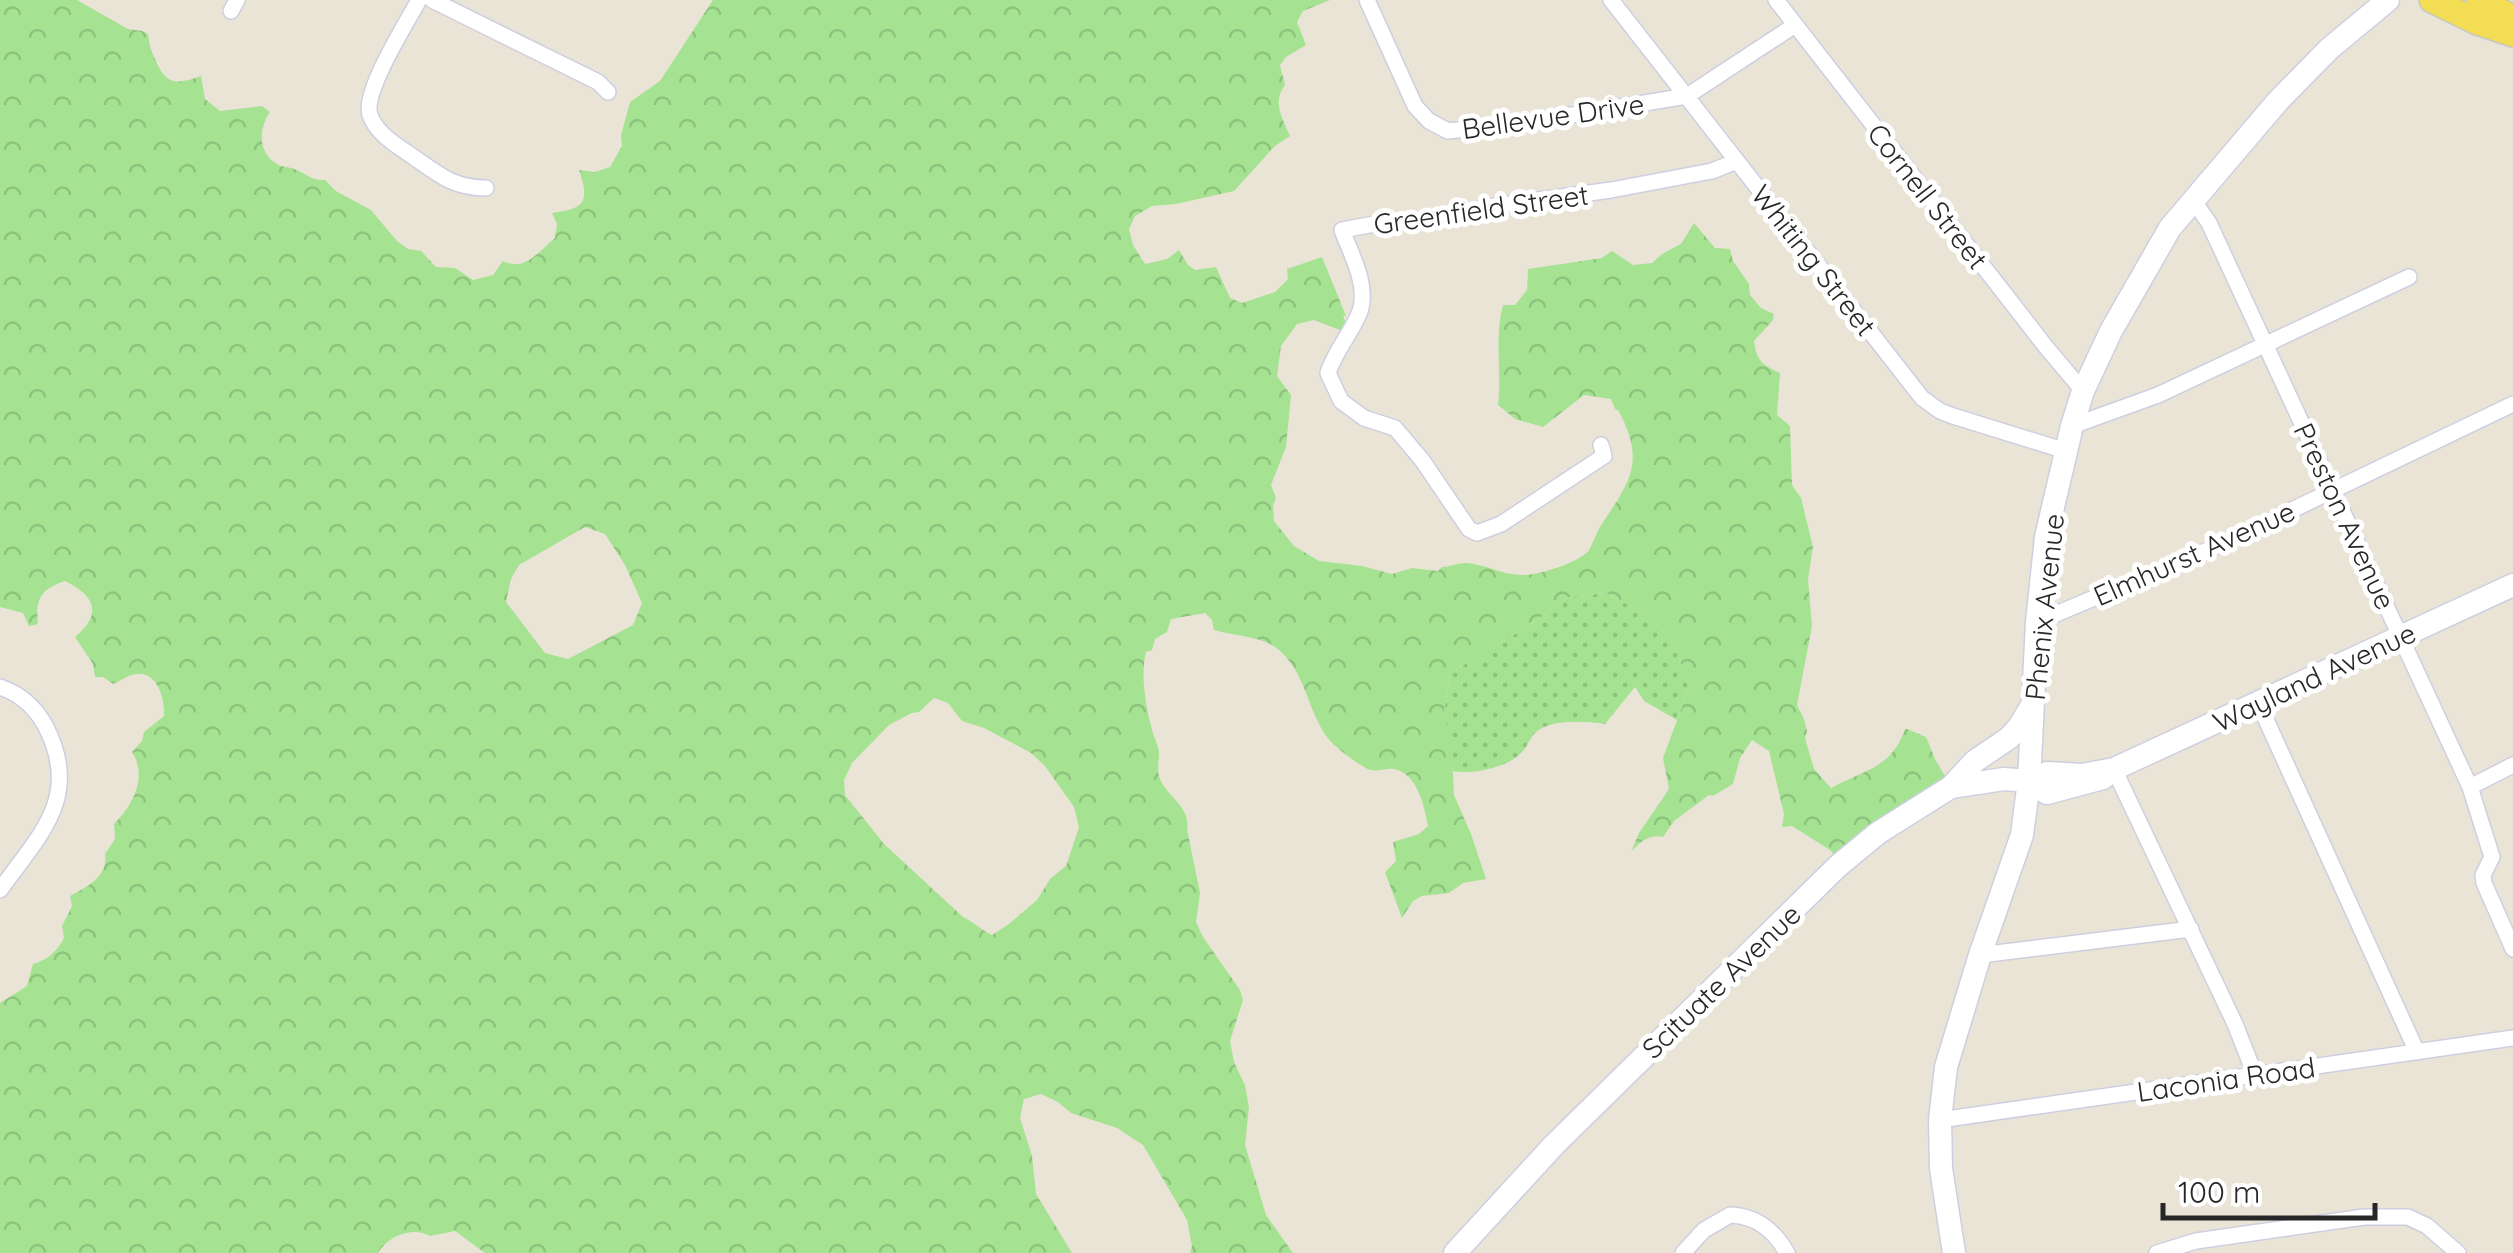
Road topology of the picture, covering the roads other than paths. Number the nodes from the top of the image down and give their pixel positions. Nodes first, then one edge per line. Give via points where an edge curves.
1 (419, 0) edge
2 (1368, 0) edge
3 (1611, 0) edge
4 (1776, 0) edge
5 (2388, 0) edge
6 (2432, 0) edge
7 (2479, 0) edge
8 (440, 1) edge
9 (2513, 18) edge
10 (1795, 25) junction
11 (2513, 34) edge
12 (608, 92) dead end
13 (1687, 96) junction
14 (1737, 160) junction
15 (486, 188) dead end
16 (2193, 200) junction
17 (2409, 277) dead end
18 (2265, 343) junction
19 (2083, 391) junction
20 (2513, 404) edge
21 (2072, 426) junction
22 (1601, 445) dead end
23 (2066, 451) junction
24 (2334, 490) junction
25 (2513, 585) edge
26 (2037, 622) junction
27 (2400, 638) junction
28 (0, 687) edge
29 (2258, 702) junction
30 (2033, 704) junction
31 (2513, 765) edge
32 (2114, 769) junction
33 (2029, 781) junction
34 (1951, 787) junction
35 (2470, 787) junction
36 (0, 890) edge
37 (2191, 928) junction
38 (2513, 949) edge
39 (1980, 956) junction
40 (2513, 1038) edge
41 (2417, 1052) junction
42 (2256, 1075) junction
43 (1940, 1120) junction
44 (2234, 1245) edge
45 (1462, 1250) edge
46 (1683, 1253) edge
47 (1787, 1253) edge
48 (1954, 1253) edge
49 (2157, 1253) edge
50 (2458, 1253) edge

1 - 15 street via 382,68 368,111 385,137 447,181
2 - 13 street, Bellevue Drive via 1416,106 1448,131
3 - 13 street, Whiting Street
4 - 10 street, Cornell Street
5 - 16 main road, Phenix Avenue via 2329,48
6 - 11 main road
7 - 9 main road
8 - 12 street
10 - 13 street, Bellevue Drive
10 - 19 street, Cornell Street
13 - 14 street, Whiting Street
14 - 22 street, Greenfield Street via 1712,172 1611,190 1342,230 1362,284 1361,309 1328,372 1341,401 1395,428 1469,530 1500,524 1604,456
14 - 23 street, Whiting Street via 1922,398 1940,412
16 - 18 street, Preston Avenue
16 - 19 main road, Phenix Avenue via 2160,245
17 - 18 street
18 - 21 street via 2149,400
18 - 24 street, Preston Avenue
19 - 21 main road, Phenix Avenue
20 - 24 street, Elmhurst Avenue
21 - 23 main road, Phenix Avenue
23 - 26 main road, Phenix Avenue via 2046,537
24 - 26 street, Elmhurst Avenue
24 - 27 street, Preston Avenue
25 - 27 main road, Wayland Avenue
26 - 30 main road, Phenix Avenue
27 - 29 main road, Wayland Avenue
27 - 35 street, Preston Avenue
28 - 36 street via 43,720 61,783 50,818
29 - 32 main road, Wayland Avenue
29 - 41 street
30 - 33 main road, Phenix Avenue
30 - 34 main road via 2009,738
31 - 35 street
32 - 33 main road, Wayland Avenue via 2082,776 2047,773
32 - 37 street
33 - 34 main road, Scituate Avenue
33 - 39 main road, Phenix Avenue via 2022,834
34 - 45 main road, Scituate Avenue via 1838,866 1554,1144
35 - 38 street, Preston Avenue via 2492,857 2484,883
37 - 39 street
37 - 42 street
39 - 43 main road, Phenix Avenue via 1946,1068
40 - 41 street, Laconia Road
41 - 42 street, Laconia Road
42 - 43 street, Laconia Road
43 - 48 main road, Phenix Avenue
44 - 49 street via 2196,1241
44 - 50 street via 2364,1217 2408,1218
46 - 47 street via 1721,1218 1738,1215 1766,1226

